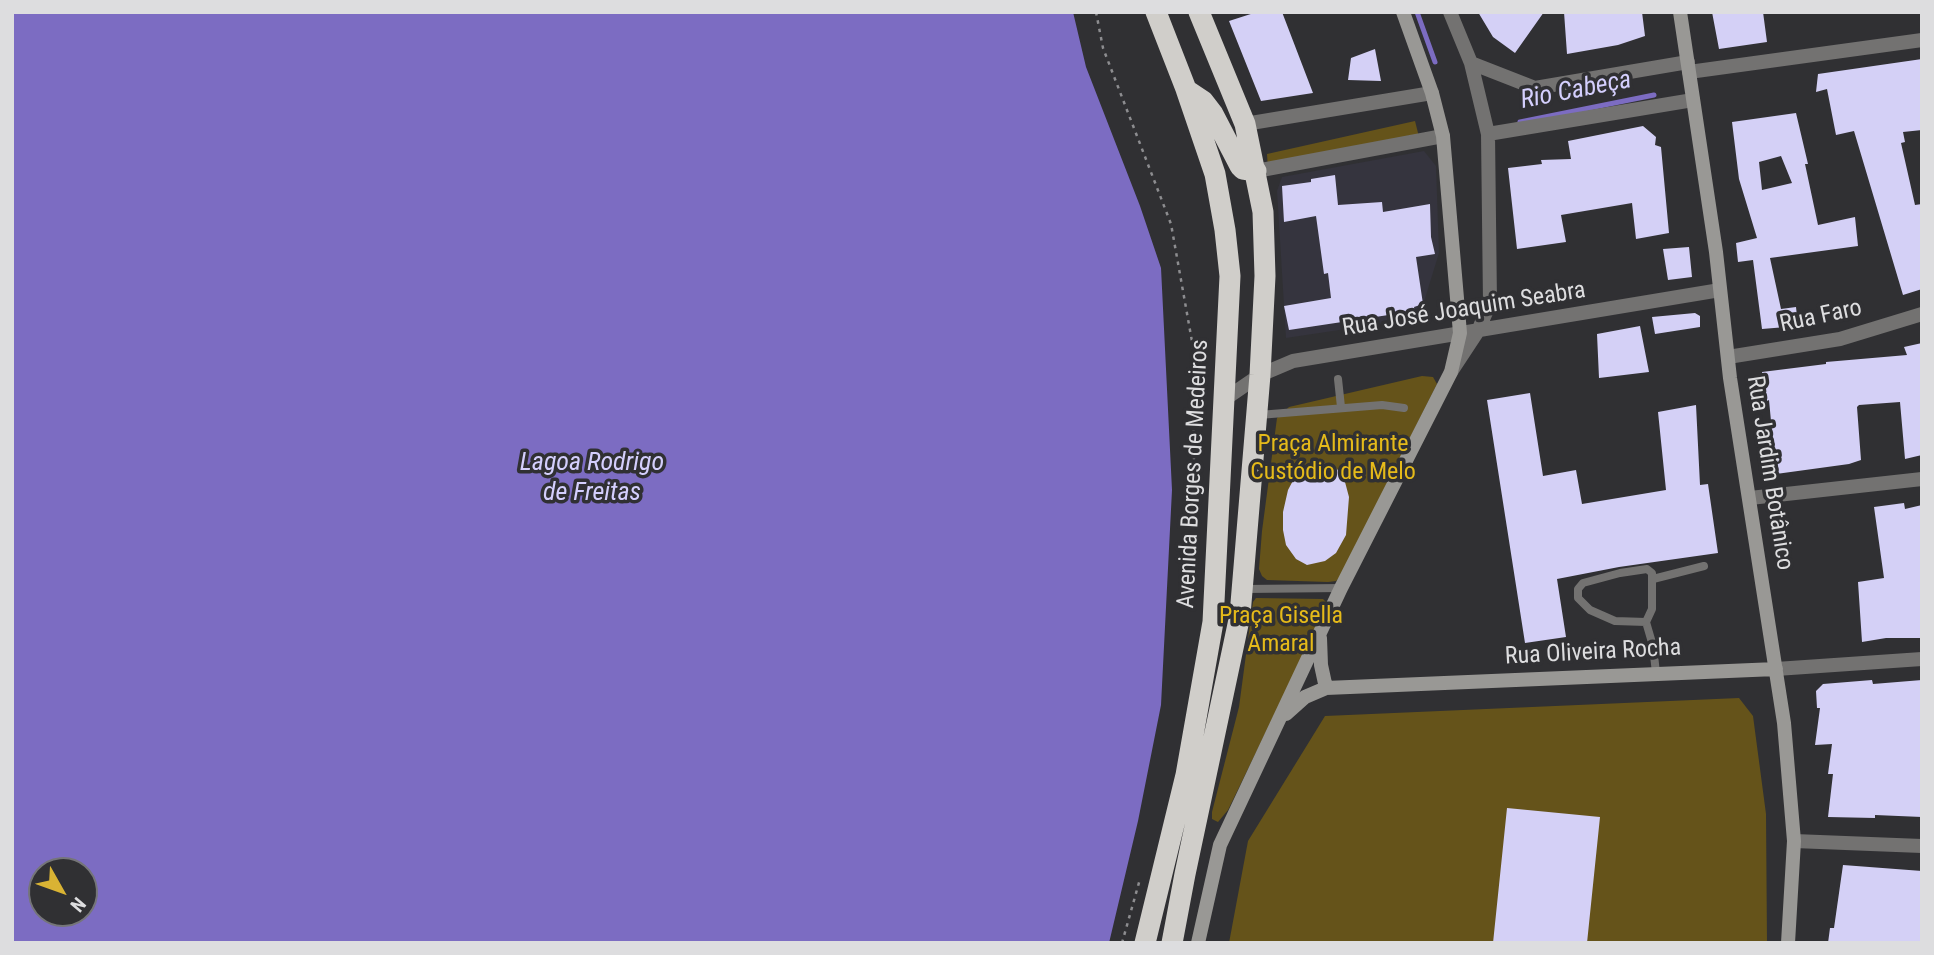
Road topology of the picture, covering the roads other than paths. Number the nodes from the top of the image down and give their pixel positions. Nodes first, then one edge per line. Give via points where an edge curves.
1 (1156, 12) edge
2 (1199, 12) edge
3 (1403, 12) edge
4 (1450, 12) edge
5 (1680, 12) edge
6 (1922, 40) edge
7 (1471, 63) junction
8 (1689, 67) junction
9 (1186, 89) junction
10 (1432, 93) junction
11 (1693, 100) junction
12 (1245, 124) junction
13 (1488, 134) junction
14 (1443, 136) junction
15 (1256, 171) junction
16 (1720, 290) junction
17 (1922, 314) edge
18 (1478, 331) junction
19 (1460, 333) junction
20 (1728, 357) junction
21 (1451, 372) junction
22 (1260, 375) junction
23 (1338, 379) dead end
24 (1224, 399) junction
25 (1341, 407) junction
26 (1404, 408) dead end
27 (1256, 415) junction
28 (1922, 479) edge
29 (1750, 498) junction
30 (1704, 566) dead end
31 (1653, 579) junction
32 (1340, 588) junction
33 (1242, 589) junction
34 (1646, 622) junction
35 (1320, 634) junction
36 (1922, 659) edge
37 (1776, 669) junction
38 (1656, 673) junction
39 (1326, 688) junction
40 (1278, 722) junction
41 (1794, 841) junction
42 (1922, 846) edge
43 (1145, 943) edge
44 (1172, 943) edge
45 (1198, 943) edge
46 (1788, 943) edge

1 - 9 highway, Avenida Borges de Medeiros
2 - 12 highway
3 - 10 street
4 - 7 street
5 - 8 street, Rua Jardim Botânico
6 - 8 street
7 - 8 street via 1535,88
7 - 13 street
8 - 11 street, Rua Jardim Botânico
9 - 15 highway via 1213,114 1240,166
9 - 24 highway, Avenida Borges de Medeiros via 1215,174 1225,230 1230,276
10 - 12 street
10 - 14 street
11 - 13 street
11 - 16 street, Rua Jardim Botânico
12 - 15 highway
13 - 18 street via 1490,303
14 - 15 street
14 - 19 street
15 - 22 highway via 1265,263
16 - 18 street, Rua José Joaquim Seabra
16 - 20 street, Rua Jardim Botânico
17 - 20 street, Rua Faro via 1840,339
18 - 19 street, Rua José Joaquim Seabra
18 - 21 street
19 - 21 street
19 - 22 street, Rua José Joaquim Seabra via 1293,361
20 - 29 street, Rua Jardim Botânico
21 - 32 street
22 - 24 street, Rua José Joaquim Seabra
22 - 27 highway
23 - 25 lane
24 - 43 highway, Avenida Borges de Medeiros via 1213,622 1186,775
25 - 26 lane
25 - 27 lane
27 - 33 highway
28 - 29 street
29 - 37 street, Rua Jardim Botânico
30 - 31 lane
31 - 34 lane via 1652,609
31 - 34 lane via 1647,569 1589,581 1578,589 1578,598 1590,610 1615,621
32 - 33 lane
32 - 35 street
33 - 44 highway
34 - 38 lane
35 - 39 street
35 - 40 street
36 - 37 street, Rua Oliveira Rocha
37 - 38 street, Rua Oliveira Rocha
37 - 41 street, Rua Jardim Botânico
38 - 39 street, Rua Oliveira Rocha
39 - 40 street, Rua Oliveira Rocha via 1306,697
40 - 45 street via 1220,845
41 - 42 street
41 - 46 street, Rua Jardim Botânico

